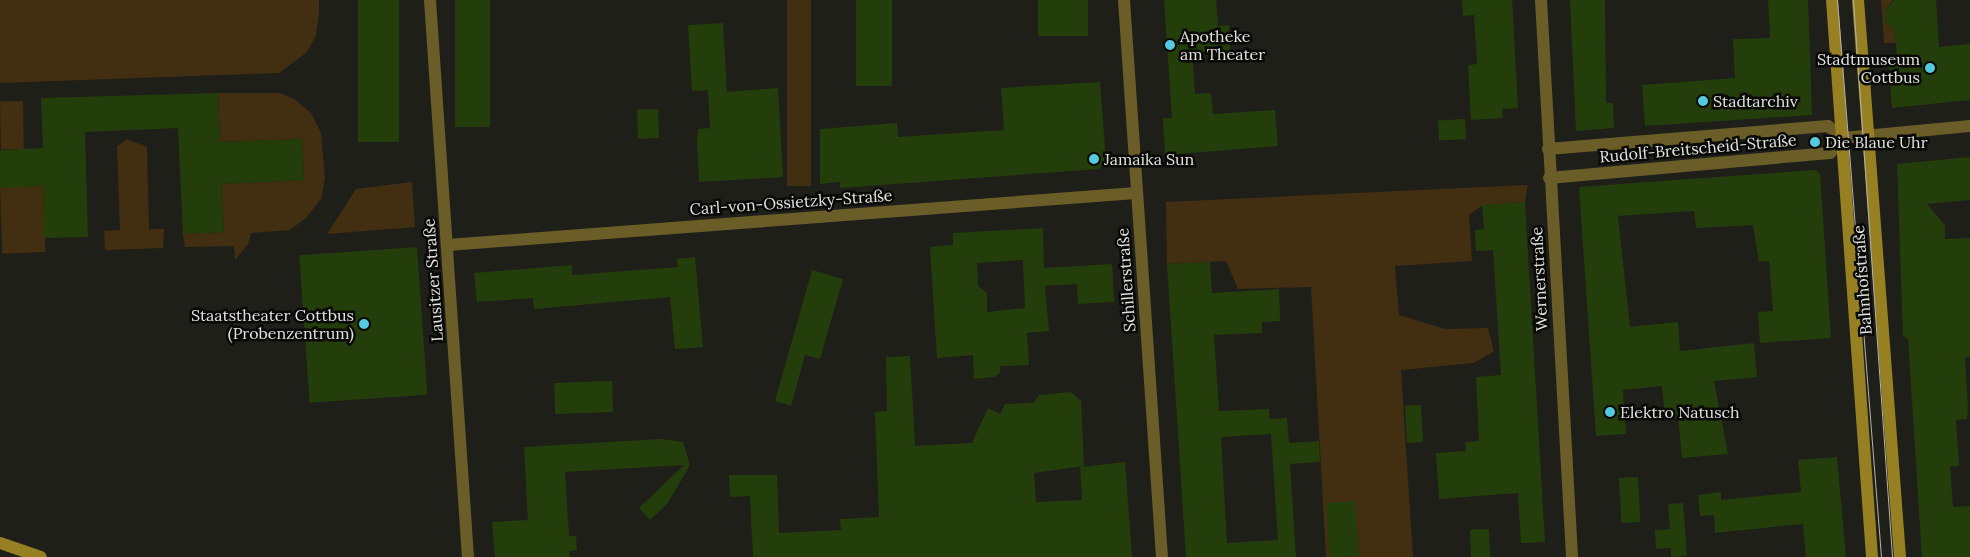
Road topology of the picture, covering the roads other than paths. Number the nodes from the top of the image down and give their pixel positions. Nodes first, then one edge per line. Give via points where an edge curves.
1 (430, 0) edge
2 (1124, 0) edge
3 (1541, 0) edge
4 (1832, 0) edge
5 (1858, 0) edge
6 (1970, 126) edge
7 (1868, 136) junction
8 (1843, 138) junction
9 (1548, 149) junction
10 (1549, 178) junction
11 (1136, 193) junction
12 (448, 245) junction
13 (0, 543) edge
14 (41, 557) edge
15 (468, 557) edge
16 (1162, 557) edge
17 (1572, 557) edge
18 (1872, 557) edge
19 (1900, 557) edge

1 - 12 street, Lausitzer Straße
2 - 11 street, Schillerstraße
3 - 9 street, Wernerstraße
4 - 8 street, Bahnhofstraße
5 - 7 street, Bahnhofstraße
6 - 7 street
7 - 8 street
7 - 19 street, Bahnhofstraße
8 - 9 street, Rudolf-Breitscheid-Straße via 1828,126
8 - 10 street, Rudolf-Breitscheid-Straße via 1830,153
8 - 18 street, Bahnhofstraße
9 - 10 street, Wernerstraße
10 - 17 street, Wernerstraße
11 - 12 street, Carl-von-Ossietzky-Straße
11 - 16 street, Schillerstraße
12 - 15 street, Lausitzer Straße
13 - 14 street

